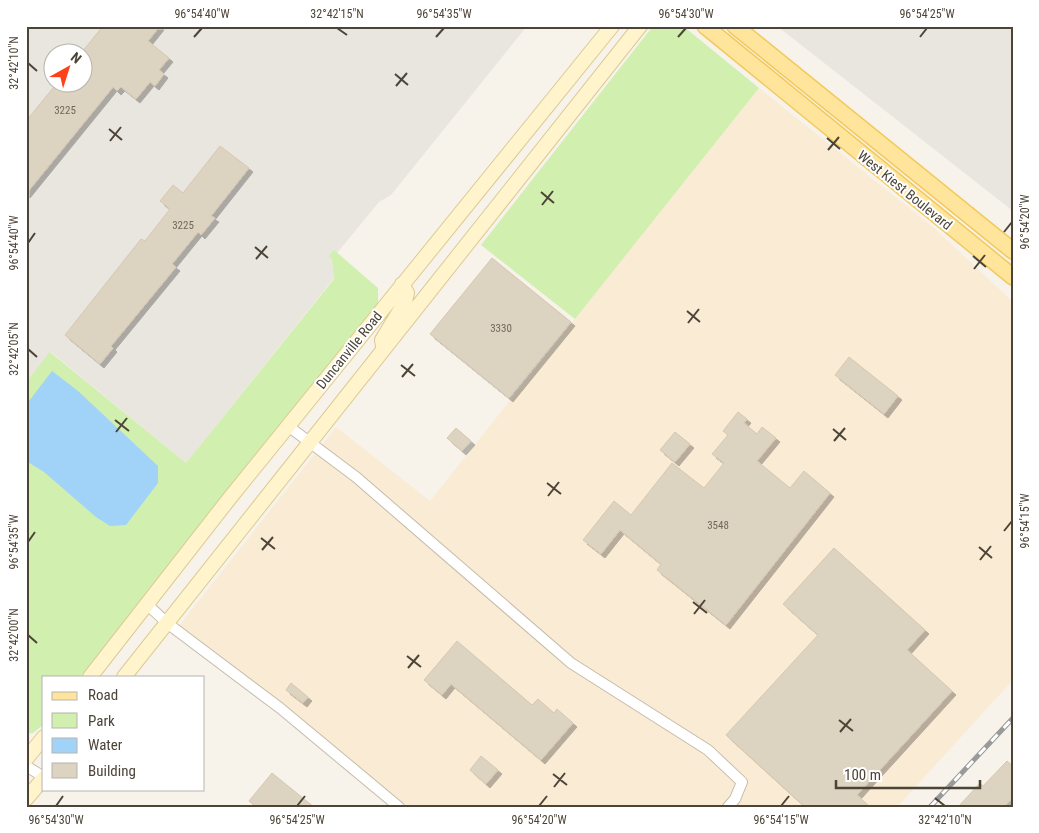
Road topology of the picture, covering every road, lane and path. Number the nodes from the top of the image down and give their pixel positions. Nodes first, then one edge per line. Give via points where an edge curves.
1 (612, 26) edge
2 (640, 26) edge
3 (705, 26) edge
4 (735, 26) edge
5 (819, 95) junction
6 (807, 110) junction
7 (966, 214) junction
8 (954, 230) junction
9 (1013, 251) edge
10 (1013, 277) edge
11 (402, 284) junction
12 (425, 299) junction
13 (384, 349) junction
14 (288, 426) junction
15 (309, 444) junction
16 (147, 604) junction
17 (167, 622) junction
18 (91, 676) edge
19 (125, 676) edge
20 (42, 739) edge
21 (26, 759) edge
22 (26, 766) edge
23 (42, 777) edge
24 (42, 780) edge
25 (26, 799) edge
26 (399, 807) edge
27 (728, 807) edge

1 - 11 main road, Duncanville Road
2 - 12 main road, Duncanville Road
3 - 6 main road, West Kiest Boulevard
4 - 5 main road, West Kiest Boulevard
5 - 6 main road
5 - 7 main road, West Kiest Boulevard
6 - 8 main road, West Kiest Boulevard
7 - 8 main road
7 - 9 main road, West Kiest Boulevard
8 - 10 main road, West Kiest Boulevard
11 - 12 main road
11 - 13 main road via 407,293 405,302 382,340
11 - 14 main road, Duncanville Road
12 - 13 main road, Duncanville Road
13 - 15 main road, Duncanville Road
14 - 15 street
14 - 16 main road, Duncanville Road
15 - 17 main road, Duncanville Road
15 - 27 street via 356,477 571,663 708,750 742,782
16 - 17 street
16 - 18 main road, Duncanville Road
17 - 19 main road, Duncanville Road
17 - 26 street via 280,708
20 - 21 main road
22 - 23 street
24 - 25 main road

